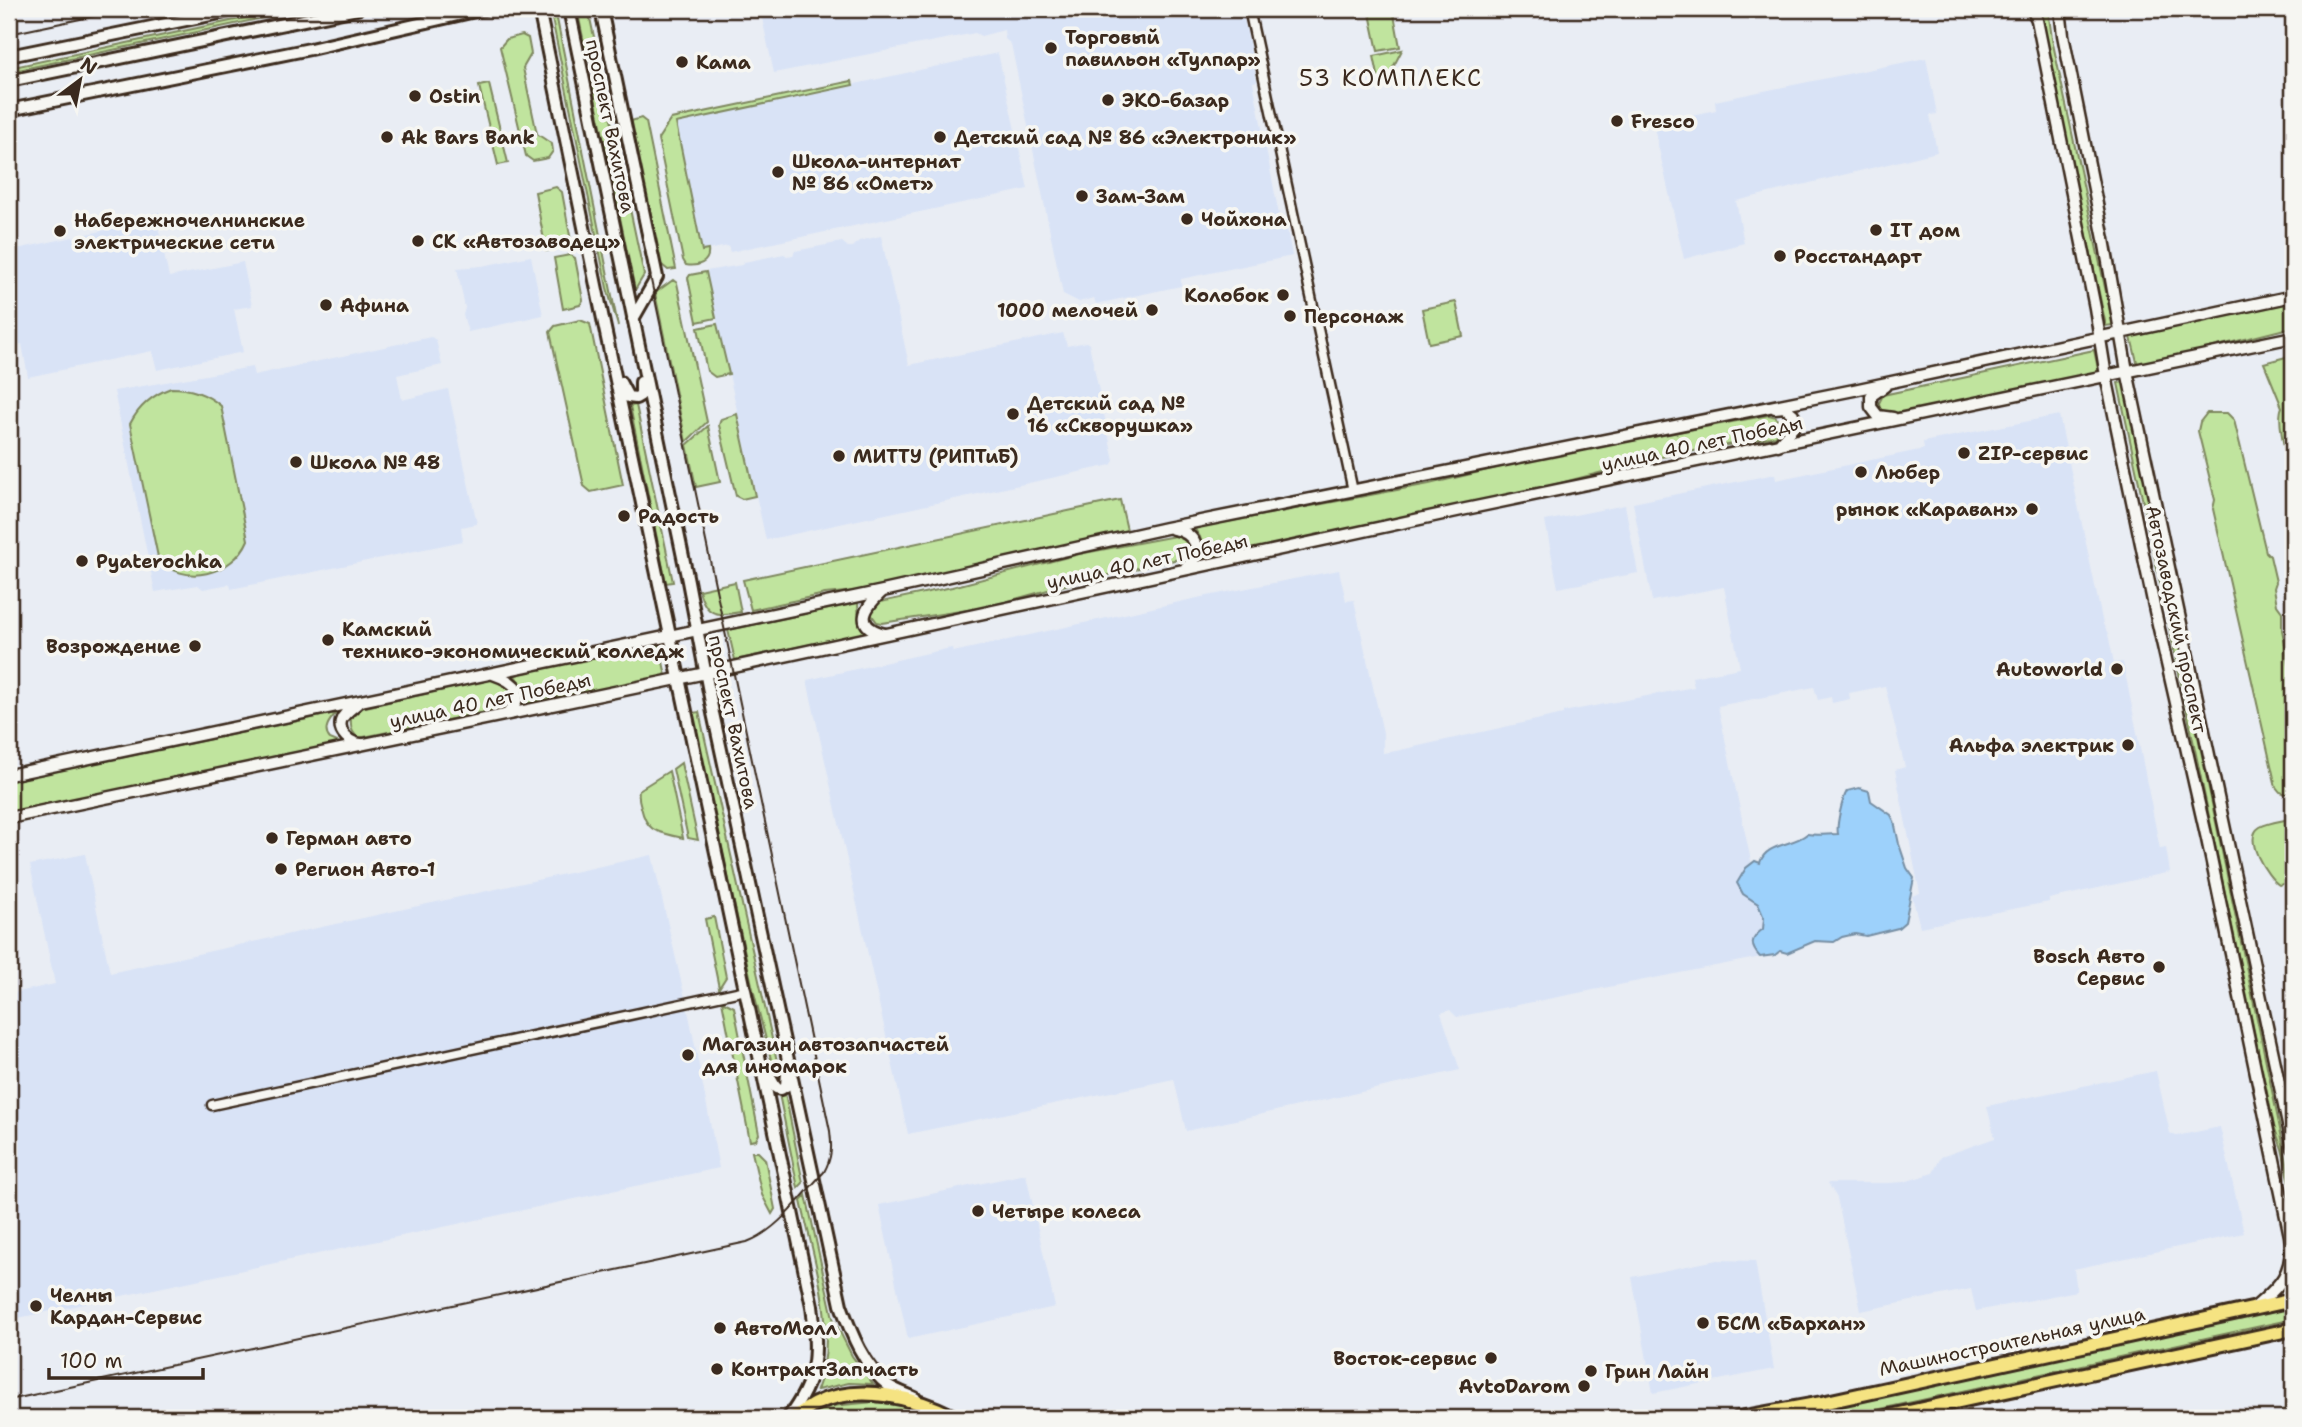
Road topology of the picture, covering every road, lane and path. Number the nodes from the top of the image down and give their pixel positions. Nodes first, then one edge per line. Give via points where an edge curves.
1 (240, 9) edge
2 (358, 9) edge
3 (484, 9) edge
4 (527, 9) edge
5 (539, 9) edge
6 (569, 9) edge
7 (601, 9) edge
8 (1249, 9) edge
9 (2032, 9) edge
10 (2060, 9) edge
11 (541, 21) junction
12 (9, 56) edge
13 (9, 81) edge
14 (9, 110) edge
15 (2293, 296) edge
16 (633, 319) junction
17 (2121, 332) junction
18 (2100, 337) junction
19 (2293, 337) edge
20 (642, 368) junction
21 (614, 370) junction
22 (2127, 371) junction
23 (2106, 376) junction
24 (1894, 381) junction
25 (1759, 408) junction
26 (1902, 419) junction
27 (1777, 445) junction
28 (1353, 491) junction
29 (1166, 528) junction
30 (1180, 571) junction
31 (883, 591) junction
32 (698, 629) junction
33 (887, 634) junction
34 (671, 635) junction
35 (706, 673) junction
36 (493, 674) junction
37 (680, 679) junction
38 (360, 701) junction
39 (507, 714) junction
40 (373, 743) junction
41 (9, 775) edge
42 (9, 818) edge
43 (2256, 979) junction
44 (2237, 982) junction
45 (746, 990) junction
46 (788, 1059) junction
47 (761, 1063) junction
48 (212, 1105) dead end
49 (2293, 1149) edge
50 (2281, 1192) junction
51 (2293, 1201) edge
52 (2293, 1300) edge
53 (2254, 1309) junction
54 (2293, 1329) edge
55 (930, 1405) junction
56 (790, 1418) edge
57 (956, 1418) edge
58 (1739, 1418) edge
59 (1881, 1418) edge

1 - 12 main road
2 - 13 main road
3 - 14 main road
4 - 11 main road
5 - 11 main road
6 - 16 main road, проспект Вахитова
7 - 16 main road via 657,277
8 - 28 street
9 - 18 street, Автозаводский проспект
10 - 17 street, Автозаводский проспект
11 - 21 main road
15 - 17 street, улица 40 лет Победы
16 - 20 main road, проспект Вахитова
17 - 18 street, улица 40 лет Победы
17 - 22 street, Автозаводский проспект
18 - 23 street, Автозаводский проспект
18 - 24 street, улица 40 лет Победы
19 - 22 street, улица 40 лет Победы
20 - 21 main road via 636,398 628,397
20 - 32 main road, проспект Вахитова
21 - 34 main road
22 - 23 street, улица 40 лет Победы
22 - 43 street, Автозаводский проспект
23 - 26 street, улица 40 лет Победы
23 - 44 street, Автозаводский проспект
24 - 25 street, улица 40 лет Победы
24 - 26 street via 1871,396 1871,407 1878,415
25 - 27 street via 1784,407 1793,414 1796,424
25 - 28 street, улица 40 лет Победы
26 - 27 street, улица 40 лет Победы
27 - 30 street, улица 40 лет Победы
28 - 29 street, улица 40 лет Победы
29 - 30 street via 1182,530 1197,546 1194,563
29 - 31 street, улица 40 лет Победы
30 - 33 street, улица 40 лет Победы
31 - 32 street, улица 40 лет Победы
31 - 33 street via 864,613 874,631
32 - 34 street, улица 40 лет Победы
32 - 35 main road, проспект Вахитова
33 - 35 street, улица 40 лет Победы
34 - 36 street, улица 40 лет Победы
34 - 37 main road
35 - 37 street, улица 40 лет Победы
35 - 46 main road, проспект Вахитова
36 - 38 street, улица 40 лет Победы
36 - 39 street via 515,685 518,693
37 - 39 street, улица 40 лет Победы
37 - 45 main road
38 - 40 street via 345,714 341,730 356,744
38 - 41 street, улица 40 лет Победы
39 - 40 street, улица 40 лет Победы
40 - 42 street, улица 40 лет Победы
43 - 44 street via 2250,989
43 - 49 street, Автозаводский проспект
44 - 50 street, Автозаводский проспект
45 - 47 main road
45 - 48 street
46 - 47 main road via 786,1086 781,1089
46 - 55 main road, проспект Вахитова via 848,1324 877,1375 891,1387
47 - 56 main road via 816,1334 810,1380
50 - 51 street
50 - 53 street, Автозаводский проспект via 2293,1256 2275,1291
52 - 53 main road, Машиностроительная улица
53 - 58 main road, Машиностроительная улица
54 - 59 main road
55 - 56 main road via 885,1395 847,1395 817,1403
55 - 57 main road

